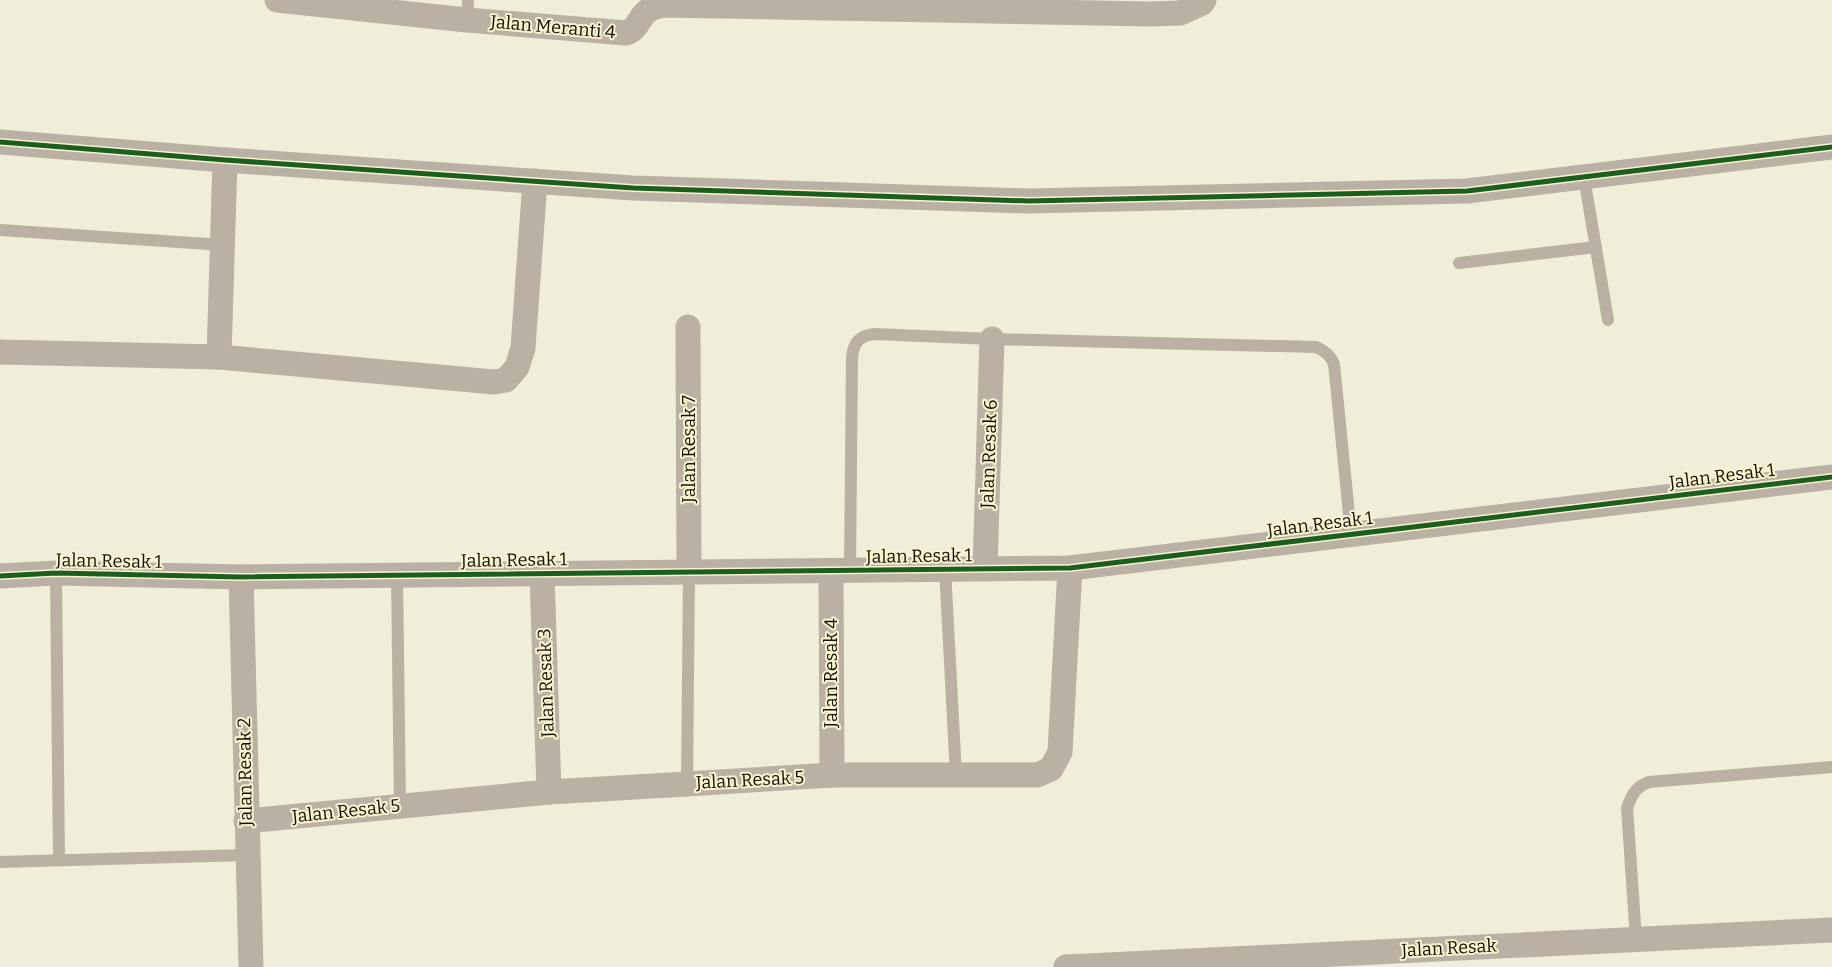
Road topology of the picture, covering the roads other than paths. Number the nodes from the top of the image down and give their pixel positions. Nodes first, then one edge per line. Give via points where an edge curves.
1 (277, 0) edge
2 (1204, 0) edge
3 (328, 3) edge
4 (468, 10) edge
5 (0, 142) edge
6 (1832, 147) edge
7 (225, 160) junction
8 (1584, 177) junction
9 (535, 181) junction
10 (0, 230) edge
11 (223, 245) junction
12 (1596, 247) junction
13 (1459, 263) dead end
14 (1608, 320) dead end
15 (688, 327) dead end
16 (992, 339) junction
17 (0, 352) edge
18 (219, 356) junction
19 (1832, 477) edge
20 (1351, 534) junction
21 (1070, 568) junction
22 (945, 569) junction
23 (985, 569) junction
24 (840, 570) junction
25 (689, 572) junction
26 (542, 573) junction
27 (56, 574) junction
28 (397, 575) junction
29 (0, 576) edge
30 (241, 577) junction
31 (1832, 767) edge
32 (832, 775) junction
33 (956, 775) junction
34 (687, 784) junction
35 (549, 792) junction
36 (400, 806) junction
37 (246, 821) junction
38 (247, 855) junction
39 (59, 860) junction
40 (0, 862) edge
41 (1832, 930) edge
42 (1636, 939) junction
43 (1479, 957) edge
44 (1166, 964) edge
45 (251, 967) edge
46 (1066, 967) edge

1 - 3 street, Jalan Meranti 4
2 - 4 street, Jalan Meranti 4 via 1180,13 1150,14 665,5 650,8 635,28 626,33
3 - 4 street, Jalan Meranti 4
5 - 7 street
6 - 8 street
7 - 9 street
7 - 11 street
8 - 9 street via 1467,192 1029,201 633,188
8 - 12 lane
9 - 18 street via 523,348 517,367 506,380 494,382
10 - 11 lane
11 - 18 street
12 - 13 lane
12 - 14 lane
15 - 25 street, Jalan Resak 7
16 - 20 lane via 1316,347 1325,350 1334,364
16 - 23 street, Jalan Resak 6
16 - 24 lane via 874,334 863,336 854,345
17 - 18 street
19 - 20 street, Jalan Resak 1
20 - 21 street, Jalan Resak 1
21 - 23 street, Jalan Resak 1
21 - 33 street, Jalan Resak 5 via 1060,752 1051,769 1037,774
22 - 23 street, Jalan Resak 1
22 - 24 street, Jalan Resak 1
22 - 33 lane
24 - 25 street, Jalan Resak 1
24 - 32 street, Jalan Resak 4
25 - 26 street, Jalan Resak 1
25 - 34 lane
26 - 28 street, Jalan Resak 1
26 - 35 street, Jalan Resak 3
27 - 29 street, Jalan Resak 1
27 - 30 street, Jalan Resak 1
27 - 39 lane
28 - 30 street, Jalan Resak 1
28 - 36 lane
30 - 37 street, Jalan Resak 2
31 - 42 lane via 1649,782 1640,786 1627,808
32 - 33 street, Jalan Resak 5
32 - 34 street, Jalan Resak 5
34 - 35 street, Jalan Resak 5
35 - 36 street, Jalan Resak 5
36 - 37 street, Jalan Resak 5
37 - 38 street, Jalan Resak 2
38 - 39 lane
38 - 45 street, Jalan Resak 2
39 - 40 lane
41 - 42 street, Jalan Resak
42 - 43 street, Jalan Resak
43 - 44 street, Jalan Resak
44 - 46 street, Jalan Resak

